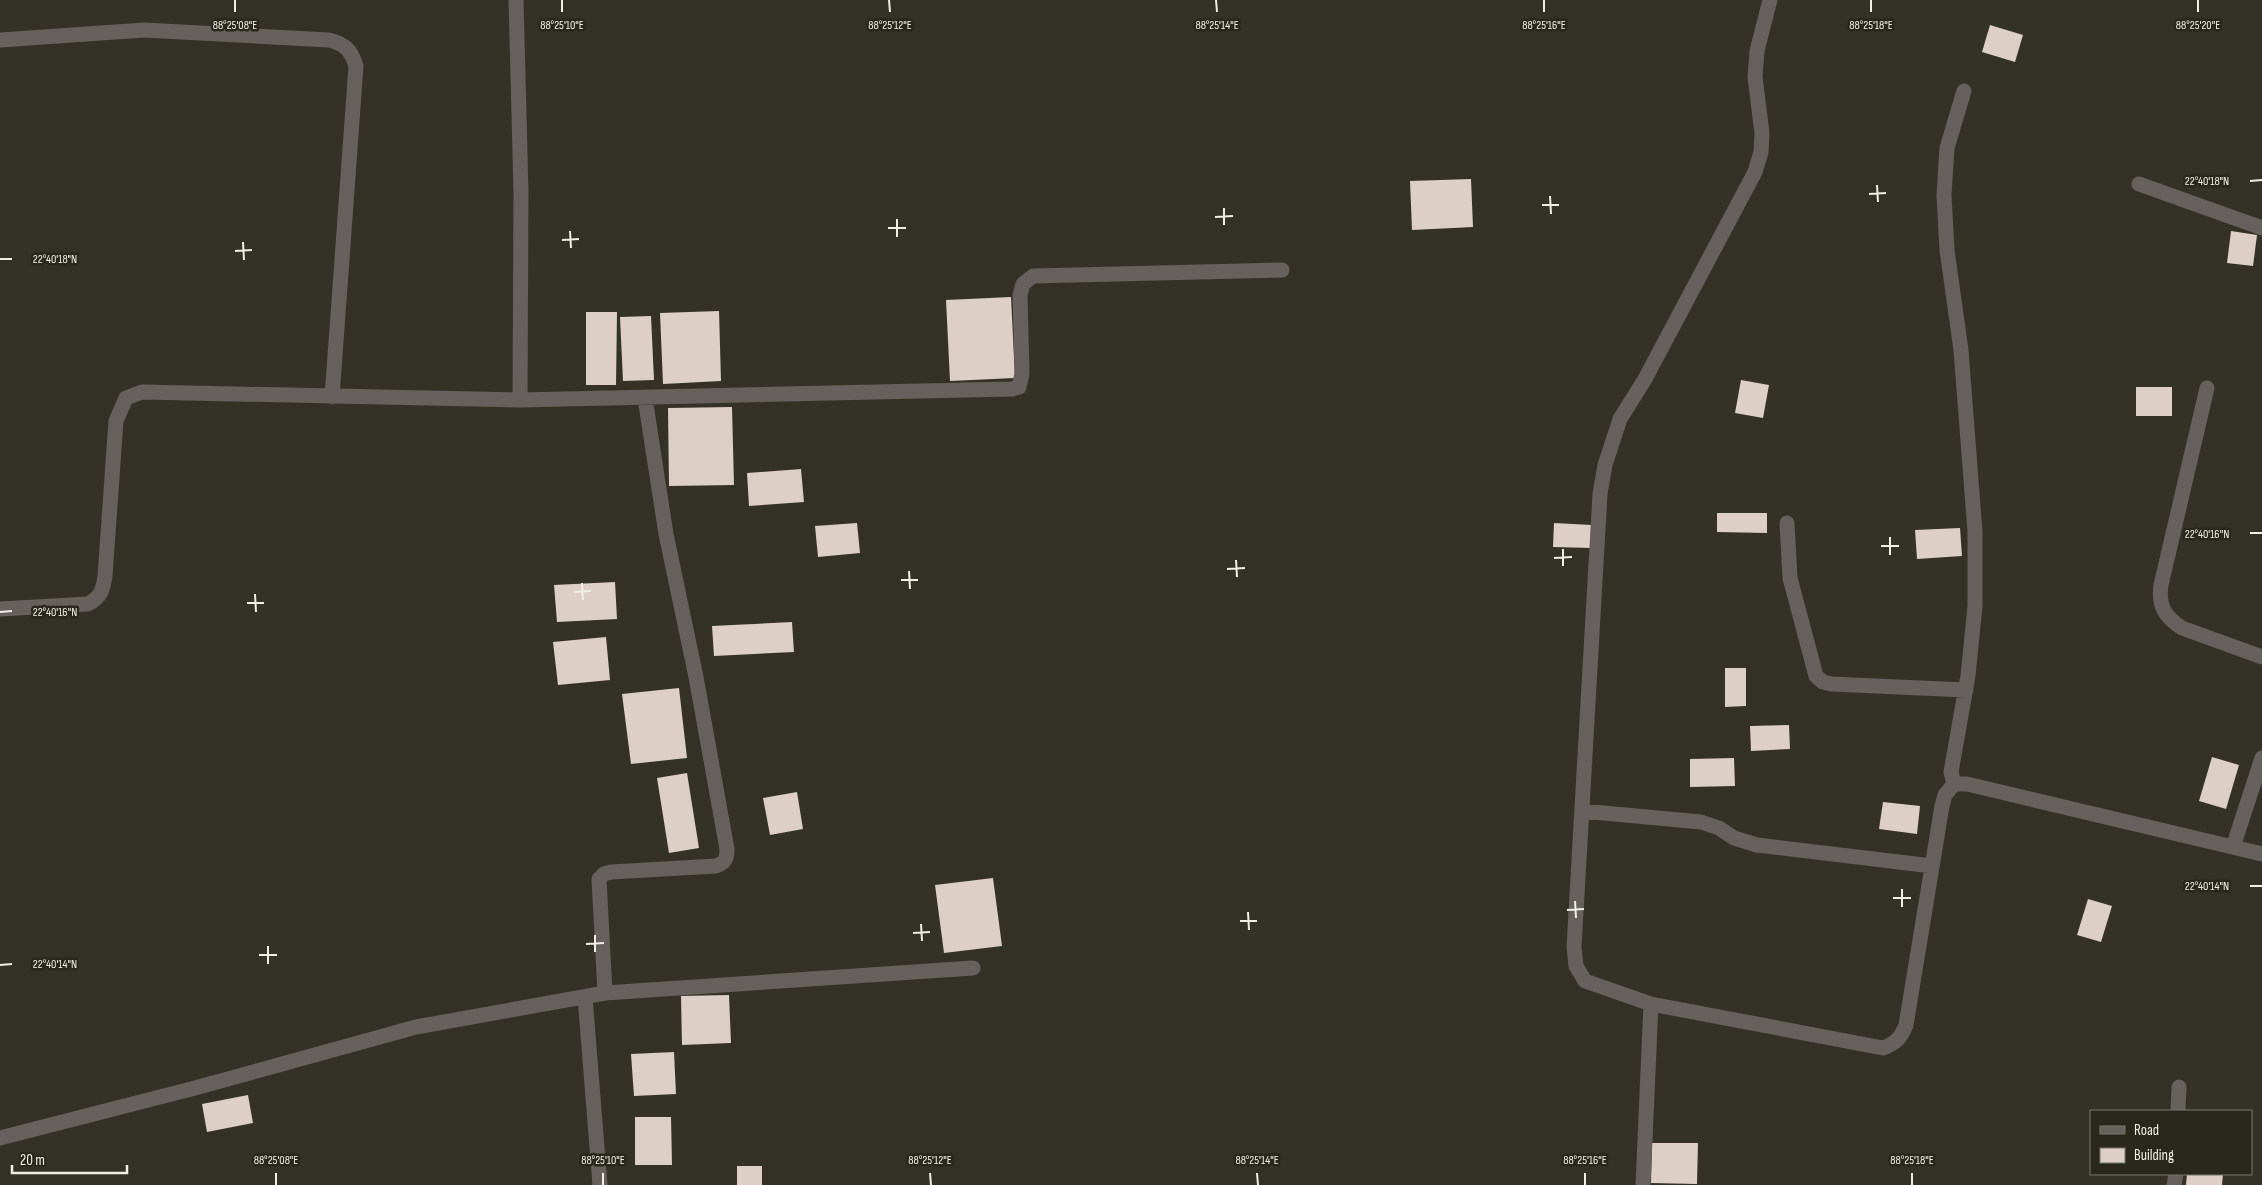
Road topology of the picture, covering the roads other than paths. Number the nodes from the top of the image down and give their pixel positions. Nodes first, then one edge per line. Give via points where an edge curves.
1 (516, 0) edge
2 (1770, 0) edge
3 (0, 40) edge
4 (1964, 92) dead end
5 (2139, 184) dead end
6 (2262, 228) edge
7 (1282, 270) dead end
8 (2207, 388) dead end
9 (332, 397) junction
10 (645, 398) junction
11 (520, 400) junction
12 (1787, 523) dead end
13 (0, 609) edge
14 (2262, 657) edge
15 (1966, 690) junction
16 (2262, 758) edge
17 (1954, 784) junction
18 (1582, 811) junction
19 (2233, 847) junction
20 (2262, 854) edge
21 (1932, 866) junction
22 (973, 968) dead end
23 (605, 993) junction
24 (585, 997) junction
25 (1651, 1004) junction
26 (2179, 1087) dead end
27 (2178, 1110) edge
28 (0, 1138) edge
29 (600, 1185) edge
30 (1643, 1185) edge

1 - 11 street via 521,192
2 - 18 street via 1757,51 1755,77 1762,152 1755,172 1620,419 1604,464
3 - 9 street via 144,30 329,40 351,51 356,66
4 - 15 street via 1948,148 1944,195 1961,350 1975,532 1975,606
5 - 6 street
7 - 10 street via 1033,276 1023,284 1020,294 1022,374 1019,387 1012,389
8 - 14 street via 2159,596 2171,621 2182,628
9 - 11 street
9 - 13 street via 142,392 126,398 116,421 105,576 98,598 88,604
10 - 11 street
10 - 23 street via 666,534 696,676 727,858 716,866 611,872 599,879
12 - 15 street via 1790,578 1816,676 1831,684
15 - 17 street via 1951,772
16 - 19 street
17 - 19 street
17 - 21 street via 1945,795 1942,806
18 - 21 street via 1701,822 1757,845
18 - 25 street via 1574,947 1576,966 1586,981
19 - 20 street
21 - 25 street via 1906,1025 1902,1037 1893,1044 1884,1048
22 - 23 street
23 - 24 street
24 - 28 street via 416,1027
24 - 29 street
25 - 30 street
26 - 27 street

